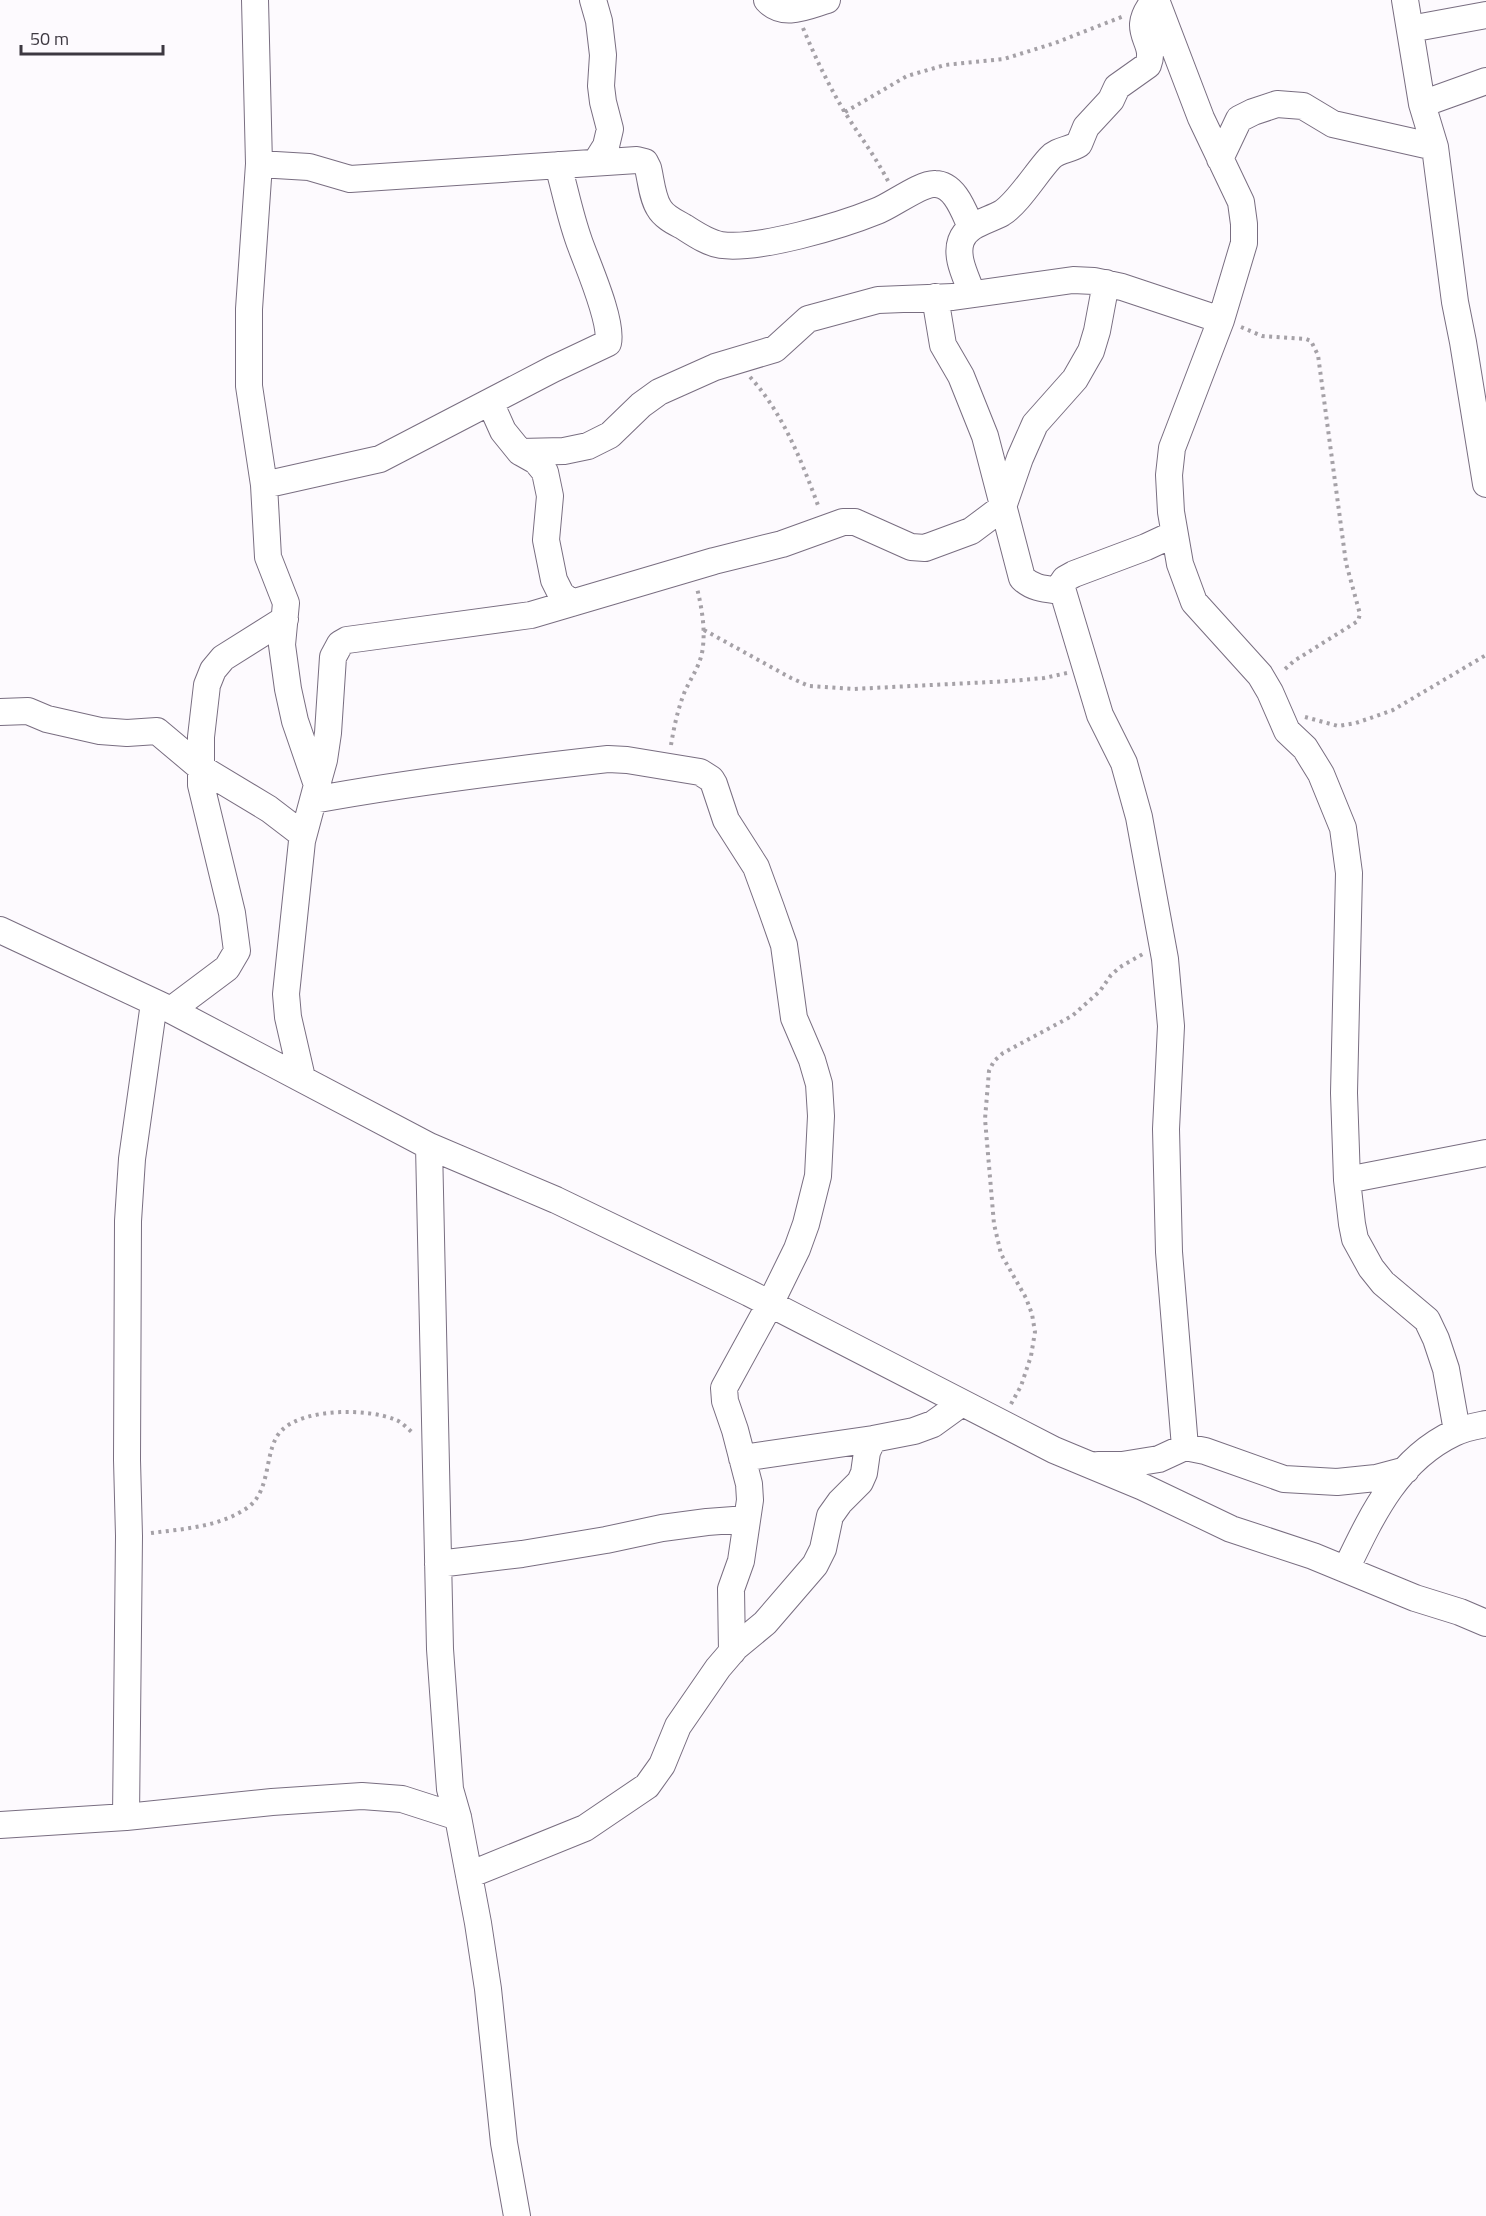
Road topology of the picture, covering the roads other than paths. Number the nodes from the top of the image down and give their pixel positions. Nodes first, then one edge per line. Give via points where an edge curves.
1 (255, 0) edge
2 (593, 0) edge
3 (766, 0) edge
4 (827, 0) edge
5 (1405, 0) edge
6 (1153, 2) edge
7 (1486, 15) edge
8 (1410, 29) junction
9 (1486, 81) edge
10 (1422, 104) junction
11 (1435, 147) junction
12 (1220, 159) junction
13 (596, 162) junction
14 (259, 165) junction
15 (558, 165) junction
16 (971, 228) junction
17 (1106, 283) junction
18 (972, 294) junction
19 (935, 297) junction
20 (1221, 320) junction
21 (490, 402) junction
22 (520, 452) junction
23 (1486, 484) edge
24 (264, 485) junction
25 (1003, 507) junction
26 (1174, 534) junction
27 (1062, 591) junction
28 (572, 603) junction
29 (285, 619) junction
30 (0, 712) edge
31 (201, 768) junction
32 (315, 792) junction
33 (303, 836) junction
34 (0, 930) edge
35 (163, 1007) junction
36 (302, 1078) junction
37 (429, 1146) junction
38 (1486, 1153) edge
39 (1347, 1180) junction
40 (770, 1304) junction
41 (962, 1403) junction
42 (1486, 1424) edge
43 (1457, 1431) junction
44 (873, 1439) junction
45 (1185, 1447) junction
46 (742, 1458) junction
47 (1091, 1466) junction
48 (1406, 1470) junction
49 (747, 1519) junction
50 (438, 1564) junction
51 (1346, 1569) junction
52 (1486, 1623) edge
53 (732, 1652) junction
54 (126, 1817) junction
55 (458, 1817) junction
56 (0, 1825) edge
57 (469, 1875) junction
58 (517, 2216) edge

1 - 14 street
2 - 13 street via 603,55 603,102 610,129
3 - 4 street via 774,7 795,10
5 - 8 street
6 - 12 street
6 - 16 street via 1142,21 1148,65 1117,87 1111,100 1086,127 1079,144 1050,158 1003,212
7 - 8 street
8 - 10 street
9 - 10 street
10 - 11 street
11 - 12 street via 1349,129 1303,106 1277,104 1239,119
11 - 23 street via 1455,302
12 - 20 street via 1241,202 1244,224 1244,243
13 - 15 street
13 - 16 street via 643,161 659,208 668,218 721,245 797,237 878,211 926,185 937,184 955,197
14 - 15 street via 309,167 350,179
14 - 24 street via 249,309 249,386
15 - 21 street via 609,340 605,346
16 - 18 street via 959,251
17 - 18 street via 1072,280
17 - 20 street
17 - 25 street via 1091,351 1075,379 1035,424
18 - 19 street
19 - 22 street via 878,300 808,319 775,349 715,367 659,392 610,435 588,446
19 - 25 street via 943,345 971,398
20 - 26 street via 1172,448 1169,475
21 - 22 street via 503,431
21 - 24 street via 380,459
22 - 28 street via 545,472 550,496 546,540 554,580 561,594
24 - 29 street via 268,557 286,603
25 - 27 street via 1022,578 1028,584
25 - 28 street via 971,531 925,548 911,547 855,522 843,522 782,544
26 - 27 street via 1074,574 1065,579
26 - 39 street via 1179,564 1194,602 1260,675 1287,731 1305,748 1321,774 1342,828 1349,884 1344,1093
27 - 45 street via 1100,715 1124,763 1163,944 1171,1026 1166,1129 1169,1252
28 - 32 street via 531,615 365,636 340,644 333,657 328,733
29 - 31 street via 223,658 213,670 207,685
29 - 32 street via 282,645 288,689
30 - 31 street via 28,711 100,730 157,731
31 - 33 street via 269,809
31 - 35 street via 206,811 232,913 237,951 227,968
32 - 33 street
32 - 40 street via 608,759 700,772 711,779 729,828 756,867 784,945 794,1018 819,1084 816,1192 797,1249
33 - 36 street via 286,994
34 - 35 street
35 - 36 street
35 - 54 street via 132,1159 128,1221
36 - 37 street
37 - 40 street via 556,1200
37 - 50 street
38 - 39 street
39 - 43 street via 1355,1239 1371,1268 1427,1320 1436,1339 1446,1369
40 - 41 street
40 - 46 street via 724,1388 724,1401
41 - 44 street via 933,1424
41 - 47 street
42 - 43 street
43 - 48 street
44 - 46 street
44 - 53 street via 860,1482 830,1516 815,1565 765,1623
45 - 47 street via 1159,1459
45 - 48 street via 1284,1479 1337,1482
46 - 49 street via 750,1500
47 - 51 street via 1231,1529
48 - 51 street via 1383,1496
49 - 50 street via 662,1528 533,1552
49 - 53 street via 741,1561 731,1589
50 - 55 street via 450,1789
51 - 52 street
53 - 57 street via 678,1726 662,1765 647,1786 585,1828
54 - 55 street via 362,1796 402,1799
54 - 56 street
55 - 57 street
57 - 58 street

